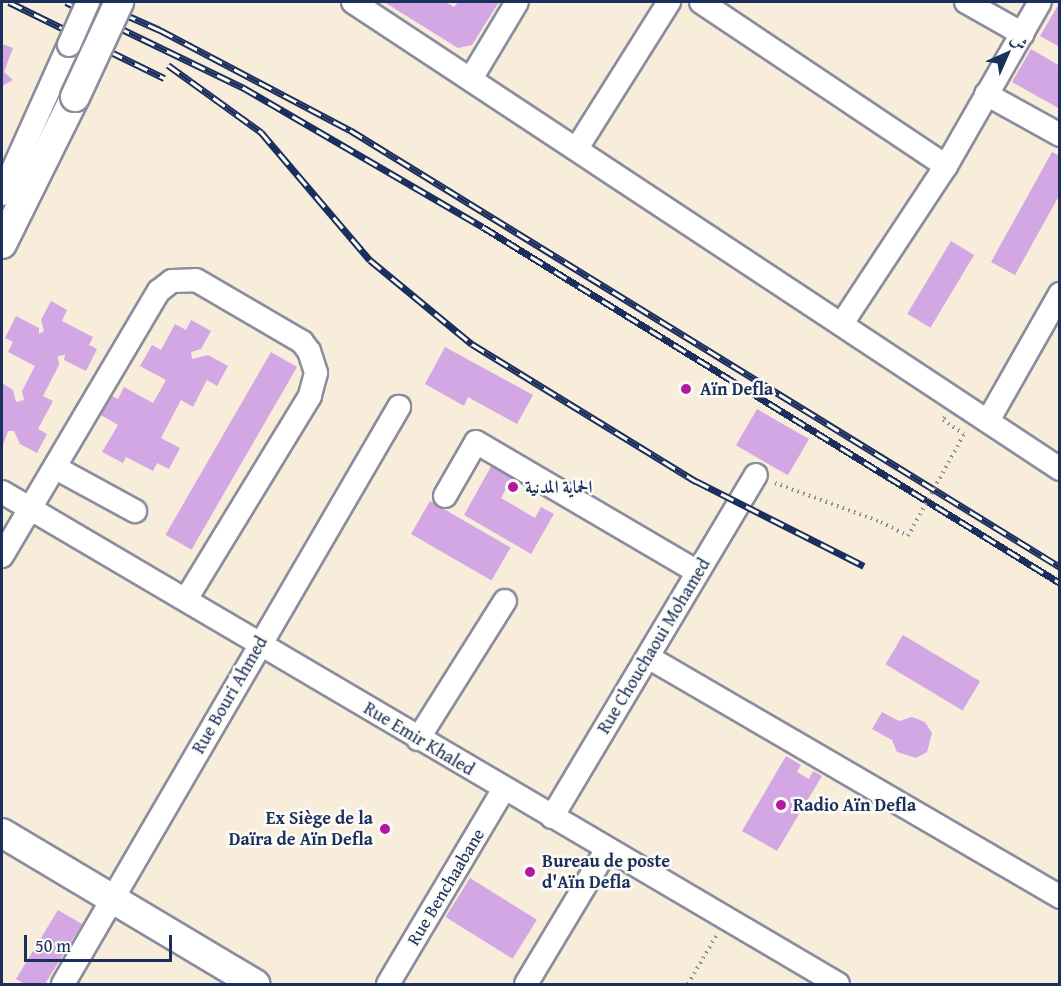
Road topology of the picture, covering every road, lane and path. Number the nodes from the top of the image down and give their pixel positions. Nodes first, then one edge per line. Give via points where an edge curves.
1 (88, 2) edge
2 (119, 2) edge
3 (353, 2) edge
4 (517, 2) edge
5 (669, 2) edge
6 (701, 2) edge
7 (966, 2) edge
8 (1040, 2) edge
9 (1023, 34) junction
10 (471, 77) junction
11 (986, 94) junction
12 (1059, 135) edge
13 (577, 148) junction
14 (946, 166) junction
15 (2, 194) edge
16 (2, 244) edge
17 (1059, 294) edge
18 (843, 322) junction
19 (399, 407) dead end
20 (943, 420) dead end
21 (989, 420) junction
22 (56, 468) junction
23 (1059, 469) edge
24 (756, 475) joint
25 (2, 492) edge
26 (445, 496) dead end
27 (30, 508) junction
28 (135, 511) dead end
29 (2, 556) edge
30 (698, 572) junction
31 (186, 599) junction
32 (505, 601) dead end
33 (260, 643) junction
34 (648, 657) junction
35 (418, 739) junction
36 (504, 789) junction
37 (552, 817) junction
38 (2, 833) edge
39 (607, 849) junction
40 (1059, 897) edge
41 (112, 902) junction
42 (725, 920) junction
43 (63, 984) edge
44 (255, 984) edge
45 (388, 984) edge
46 (526, 984) edge
47 (688, 984) edge
48 (838, 984) edge

1 - 15 street, bridge
2 - 16 main road, bridge
3 - 10 street
4 - 10 street
5 - 13 street
6 - 14 street
7 - 9 street
8 - 9 street
9 - 11 street
10 - 13 street
11 - 12 street
11 - 14 street
13 - 18 street
14 - 18 street
17 - 21 street
18 - 21 street
19 - 33 street, Rue Bouri Ahmed
20 - 24 path, bridge via 964,434 908,536
21 - 23 street
22 - 27 street
22 - 28 street
22 - 31 street via 159,291 172,281 196,280 302,342 315,362 315,385
24 - 30 street, Rue Chouchaoui Mohamed
25 - 27 street, Rue Emir Khaled
26 - 30 street via 476,442
27 - 29 street
27 - 31 street, Rue Emir Khaled
30 - 34 street, Rue Chouchaoui Mohamed
31 - 33 street, Rue Emir Khaled
32 - 35 street
33 - 35 street, Rue Emir Khaled
33 - 41 street, Rue Bouri Ahmed
34 - 37 street, Rue Chouchaoui Mohamed
34 - 40 street
35 - 36 street, Rue Emir Khaled
36 - 37 street, Rue Emir Khaled
36 - 45 street, Rue Benchaabane
37 - 39 street, Rue Emir Khaled
38 - 41 main road
39 - 42 street, Rue Emir Khaled
39 - 46 street
41 - 43 street, Rue Bouri Ahmed
41 - 44 main road
42 - 47 path
42 - 48 street, Rue Emir Khaled

